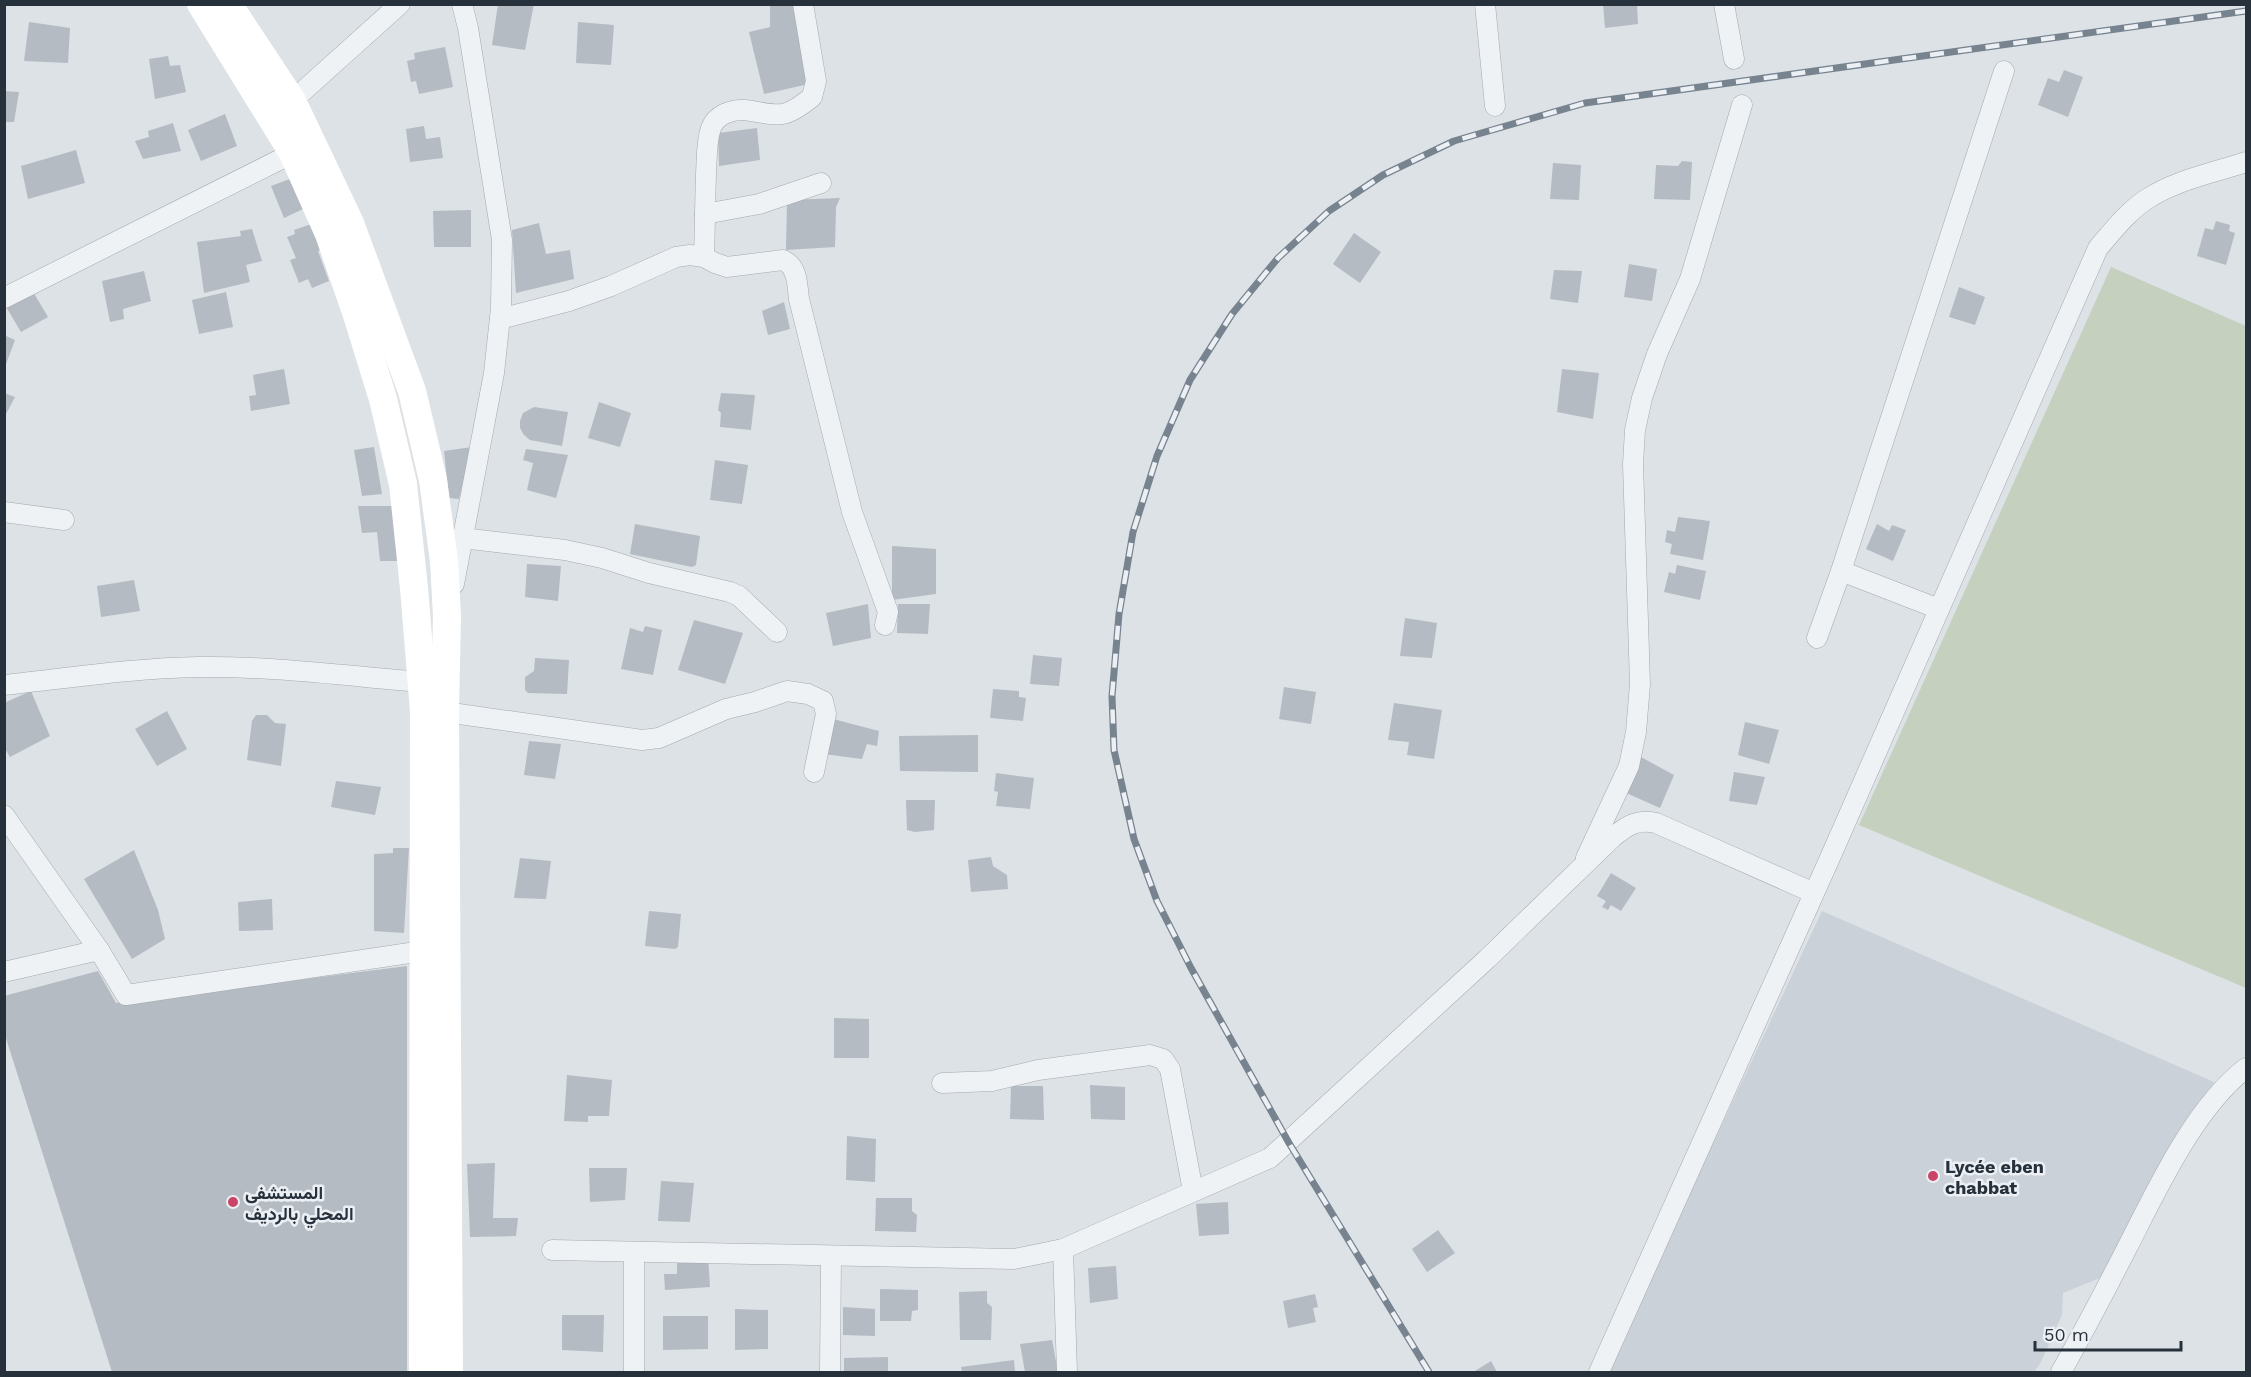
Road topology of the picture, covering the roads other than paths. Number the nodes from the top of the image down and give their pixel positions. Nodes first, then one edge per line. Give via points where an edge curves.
1 (201, 4) edge
2 (228, 4) edge
3 (400, 4) edge
4 (462, 4) edge
5 (476, 4) edge
6 (803, 4) edge
7 (1485, 4) edge
8 (1724, 4) edge
9 (468, 28) junction
10 (1734, 59) dead end
11 (2004, 71) dead end
12 (1742, 105) dead end
13 (1495, 106) dead end
14 (281, 107) junction
15 (293, 153) junction
16 (2247, 162) edge
17 (821, 183) dead end
18 (705, 214) junction
19 (704, 257) junction
20 (5, 293) edge
21 (500, 319) junction
22 (4, 512) edge
23 (64, 520) dead end
24 (462, 538) junction
25 (1841, 571) junction
26 (1939, 609) junction
27 (447, 616) junction
28 (885, 625) dead end
29 (777, 632) dead end
30 (1817, 638) dead end
31 (422, 682) junction
32 (4, 685) edge
33 (445, 712) junction
34 (814, 772) dead end
35 (4, 815) edge
36 (1581, 869) junction
37 (1814, 893) junction
38 (99, 950) junction
39 (435, 952) junction
40 (4, 972) edge
41 (2247, 1068) edge
42 (942, 1083) dead end
43 (1193, 1191) junction
44 (1063, 1249) junction
45 (552, 1250) dead end
46 (634, 1252) junction
47 (831, 1256) junction
48 (423, 1372) edge
49 (449, 1372) edge
50 (634, 1372) edge
51 (830, 1372) edge
52 (1067, 1372) edge
53 (1599, 1372) edge
54 (2061, 1372) edge

1 - 14 main road
2 - 14 main road
3 - 14 street
4 - 9 street
5 - 9 street
6 - 18 street via 816,81 812,97 786,114 743,110 729,111 717,118 707,149
7 - 13 street
8 - 10 street
9 - 21 street via 502,240
11 - 25 street
12 - 36 street via 1690,279 1657,354 1635,430 1640,684 1636,732 1629,766
14 - 15 main road
14 - 27 main road via 351,223 412,391 433,480
15 - 20 street
15 - 31 main road via 329,234 385,409 403,484
16 - 26 street via 2171,186 2146,199 2123,218 2098,249
17 - 18 street via 759,204
18 - 19 street
19 - 21 street via 676,257 569,301
19 - 28 street via 727,267 783,260 795,270 852,512 888,612
21 - 24 street via 494,374
22 - 23 street
24 - 27 street
24 - 29 street via 565,550 730,592
25 - 26 street
25 - 30 street
26 - 37 street
27 - 33 main road
31 - 32 street via 198,667
31 - 39 main road
33 - 34 street via 642,740 658,738 726,709 788,691 808,694 823,701 826,714
33 - 39 main road
35 - 38 street
36 - 37 street via 1624,829 1643,820
36 - 43 street via 1289,1143 1247,1170
37 - 53 street
38 - 39 street via 126,994
38 - 40 street
39 - 48 main road
39 - 49 main road
41 - 54 street via 2229,1081 2204,1113 2159,1183
42 - 43 street via 993,1081 1038,1070 1158,1057 1170,1069
43 - 44 street
44 - 47 street via 1014,1259
44 - 52 street
45 - 46 street
46 - 47 street
46 - 50 street
47 - 51 street

